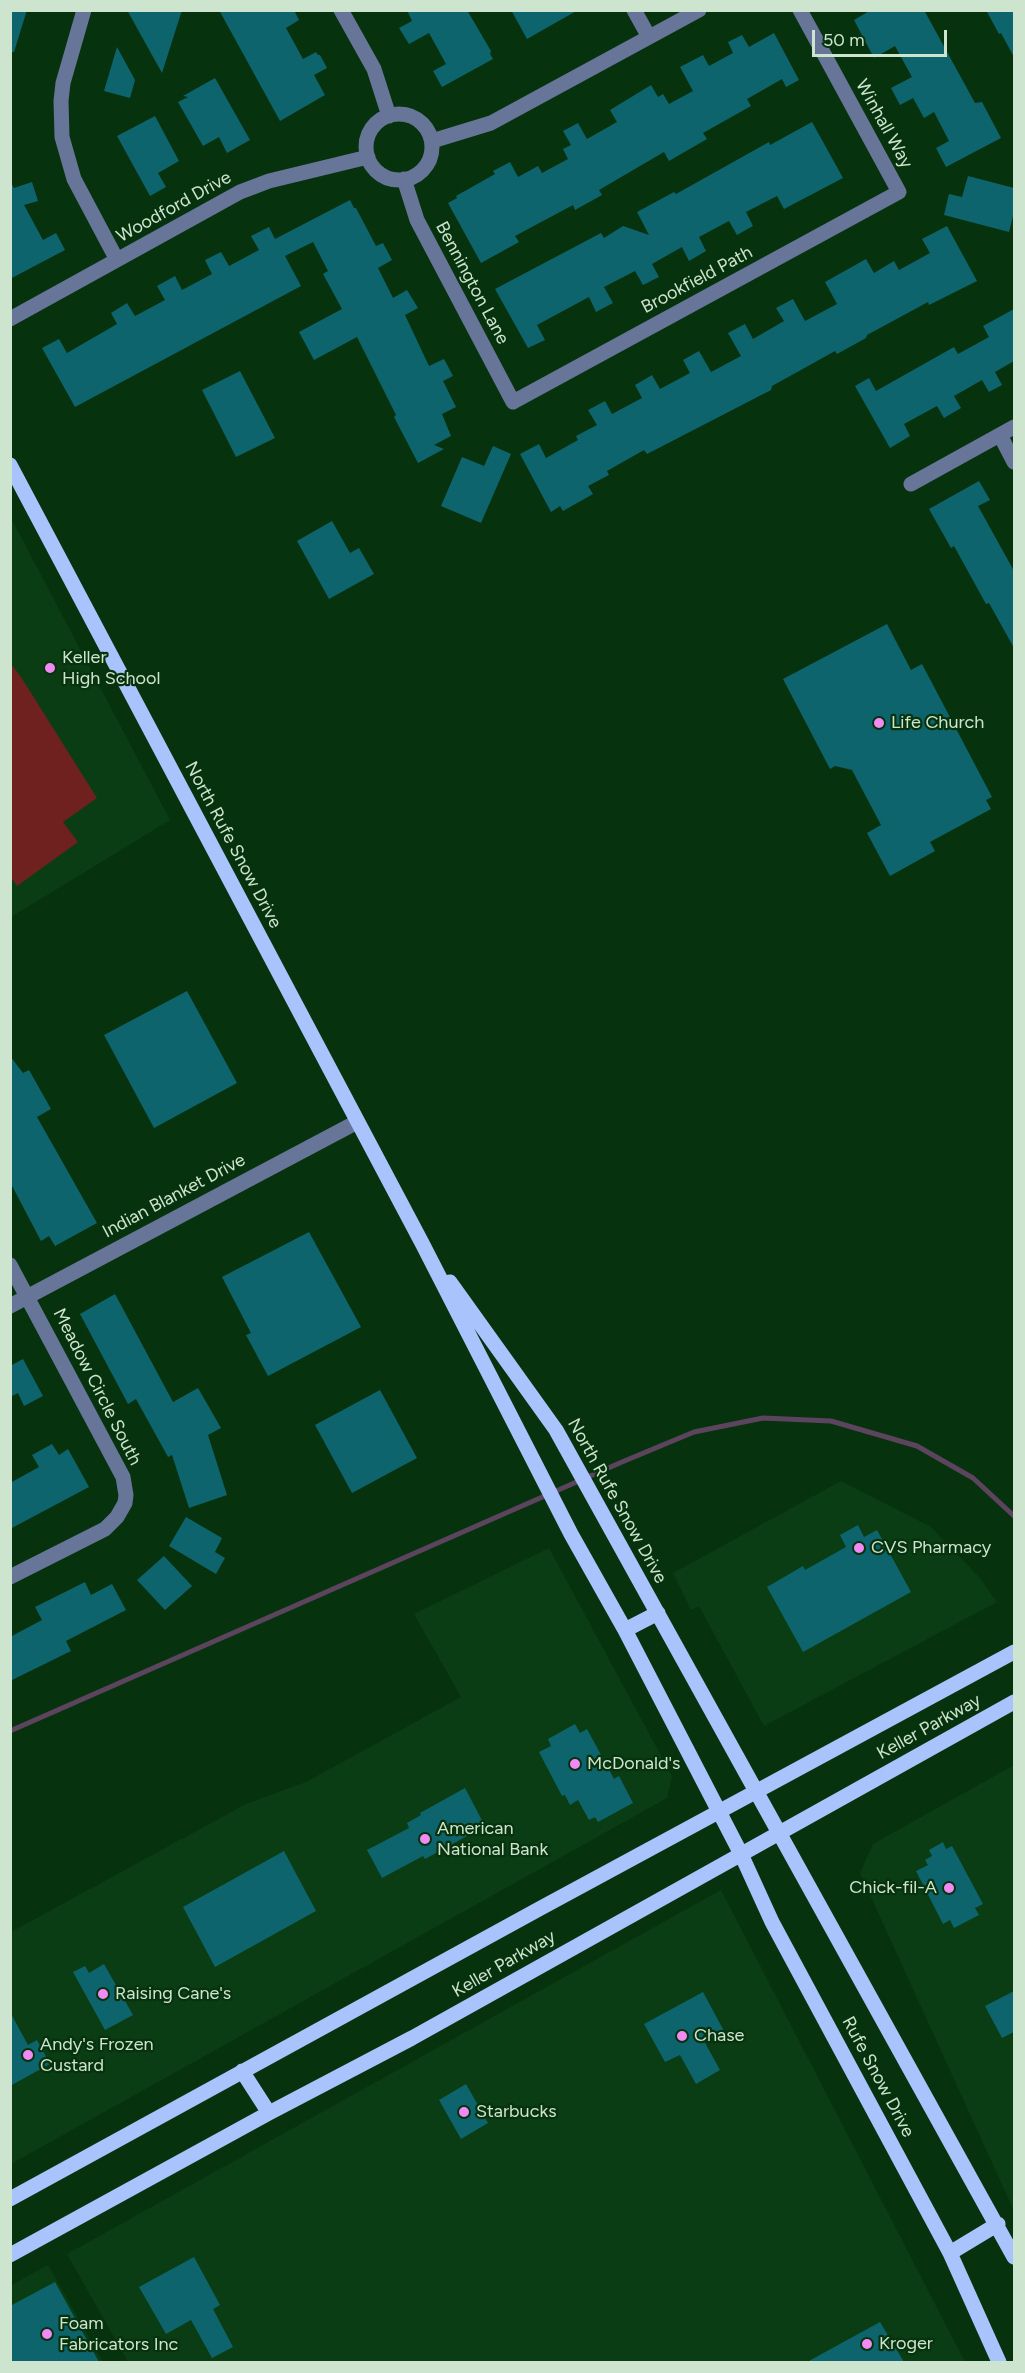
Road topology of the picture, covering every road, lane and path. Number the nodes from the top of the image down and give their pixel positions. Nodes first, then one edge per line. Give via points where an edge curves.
1 (84, 10) edge
2 (341, 10) edge
3 (634, 10) edge
4 (699, 10) edge
5 (800, 10) edge
6 (650, 37) junction
7 (389, 116) junction
8 (432, 141) junction
9 (368, 157) junction
10 (405, 179) junction
11 (899, 192) joint
12 (117, 260) junction
13 (10, 319) edge
14 (513, 402) joint
15 (1014, 427) edge
16 (1000, 435) junction
17 (1014, 462) edge
18 (10, 465) edge
19 (911, 484) dead end
20 (357, 1122) junction
21 (422, 1243) junction
22 (10, 1265) edge
23 (27, 1296) junction
24 (10, 1306) edge
25 (10, 1577) edge
26 (658, 1613) junction
27 (625, 1630) junction
28 (1014, 1652) edge
29 (1014, 1702) edge
30 (757, 1791) junction
31 (719, 1811) junction
32 (779, 1833) junction
33 (741, 1854) junction
34 (242, 2071) junction
35 (269, 2113) junction
36 (10, 2199) edge
37 (998, 2224) junction
38 (950, 2253) junction
39 (10, 2255) edge
40 (1014, 2257) edge
41 (999, 2362) edge

1 - 12 street via 63,83 62,137 74,179
2 - 7 street via 374,69
3 - 6 street
4 - 6 street
5 - 11 street, Winhall Way
6 - 8 street via 491,123
7 - 8 street via 405,114 419,121
7 - 9 street via 376,123 368,135
8 - 10 street via 426,166
9 - 10 street via 382,175
9 - 12 street, Woodford Drive via 254,186
10 - 14 street, Bennington Lane via 420,227
11 - 14 street, Brookfield Path
12 - 13 street, Woodford Drive
15 - 16 street
16 - 17 street
16 - 19 street
18 - 20 main road, North Rufe Snow Drive
20 - 21 main road, North Rufe Snow Drive
20 - 23 street, Indian Blanket Drive
21 - 26 main road, North Rufe Snow Drive via 556,1430
21 - 27 main road, North Rufe Snow Drive via 571,1534
22 - 23 street, Meadow Circle South
23 - 24 street, Indian Blanket Drive
23 - 25 street, Meadow Circle South via 123,1477 126,1495 117,1517 105,1529
26 - 27 main road
26 - 30 main road, North Rufe Snow Drive
27 - 31 main road, North Rufe Snow Drive
28 - 30 main road, Keller Parkway
29 - 32 main road, Keller Parkway
30 - 31 main road, Keller Parkway
30 - 32 main road, Rufe Snow Drive
31 - 33 main road, Rufe Snow Drive
31 - 34 main road, Keller Parkway
32 - 33 main road, Keller Parkway
32 - 37 main road, Rufe Snow Drive
33 - 35 main road, Keller Parkway
33 - 38 main road, Rufe Snow Drive via 772,1922
34 - 35 main road
34 - 36 main road, Keller Parkway
35 - 39 main road, Keller Parkway
37 - 38 main road
37 - 40 main road, Rufe Snow Drive
38 - 41 main road, Rufe Snow Drive

